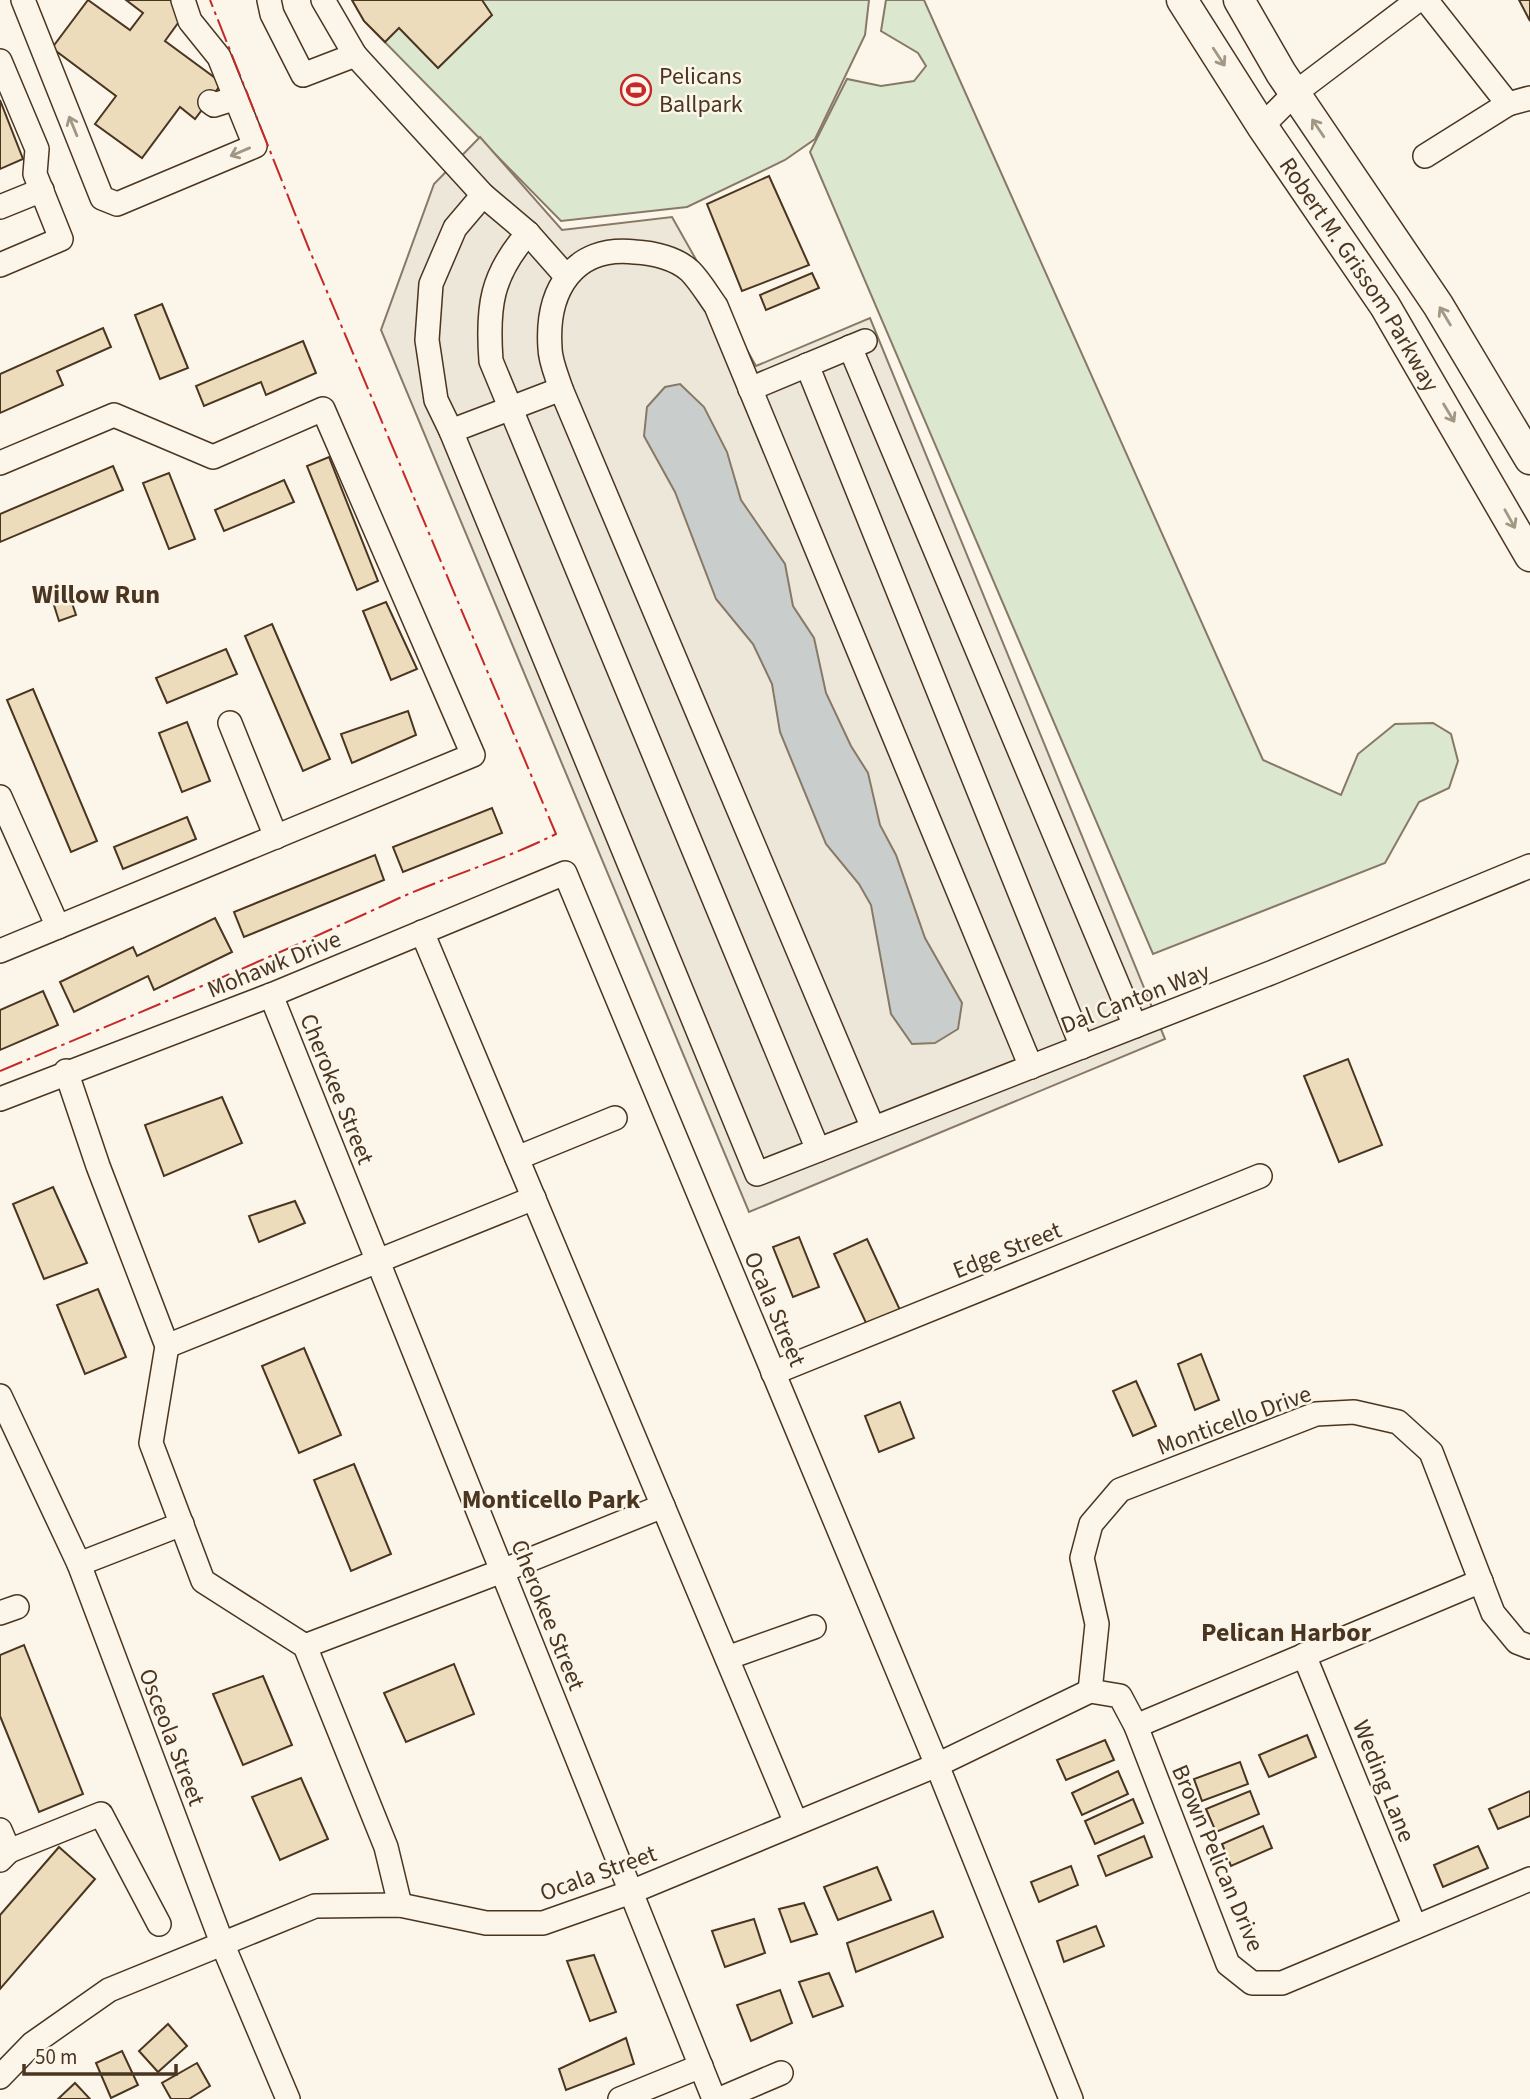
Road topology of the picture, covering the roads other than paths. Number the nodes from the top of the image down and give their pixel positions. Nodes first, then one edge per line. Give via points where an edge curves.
1 (23, 0) edge
2 (183, 0) edge
3 (269, 0) edge
4 (323, 0) edge
5 (1182, 0) edge
6 (1239, 0) edge
7 (1418, 0) edge
8 (1426, 0) edge
9 (355, 55) junction
10 (0, 61) edge
11 (1294, 93) junction
12 (236, 98) junction
13 (1519, 101) edge
14 (210, 102) dead end
15 (1262, 126) junction
16 (1425, 156) dead end
17 (42, 190) junction
18 (483, 195) junction
19 (0, 207) edge
20 (528, 233) junction
21 (0, 265) edge
22 (565, 275) junction
23 (807, 365) junction
24 (750, 388) junction
25 (561, 389) junction
26 (509, 410) junction
27 (451, 431) junction
28 (1530, 459) edge
29 (0, 463) edge
30 (1530, 556) edge
31 (230, 723) dead end
32 (0, 797) edge
33 (276, 837) junction
34 (1530, 866) edge
35 (565, 873) joint
36 (58, 927) junction
37 (422, 932) junction
38 (0, 951) edge
39 (271, 995) junction
40 (1135, 1026) junction
41 (1082, 1047) junction
42 (1031, 1067) junction
43 (66, 1071) junction
44 (0, 1099) edge
45 (615, 1118) dead end
46 (873, 1128) junction
47 (818, 1150) junction
48 (517, 1158) junction
49 (1260, 1176) dead end
50 (534, 1198) junction
51 (377, 1259) junction
52 (167, 1346) junction
53 (773, 1373) junction
54 (0, 1396) edge
55 (663, 1506) junction
56 (181, 1524) junction
57 (79, 1564) junction
58 (502, 1572) junction
59 (1481, 1581) junction
60 (814, 1627) dead end
61 (305, 1646) junction
62 (1530, 1647) edge
63 (1304, 1655) junction
64 (727, 1658) junction
65 (1090, 1691) junction
66 (1136, 1726) junction
67 (937, 1765) junction
68 (796, 1823) junction
69 (3, 1847) edge
70 (1530, 1879) edge
71 (631, 1892) junction
72 (400, 1905) junction
73 (159, 1924) dead end
74 (1415, 1927) junction
75 (222, 1942) junction
76 (701, 2066) junction
77 (781, 2073) dead end
78 (0, 2077) edge
79 (288, 2099) edge
80 (620, 2099) edge
81 (714, 2099) edge
82 (720, 2099) edge
83 (1070, 2099) edge

12 -> 1 street via 255,146 117,204 102,198
2 - 12 street via 190,21 219,57
3 - 9 street via 303,75
4 - 9 street
5 -> 15 main road, Robert M. Grissom Parkway
6 - 11 main road, Robert M. Grissom Parkway
7 - 11 street
8 - 13 street
9 - 18 street
10 - 17 street via 37,149 36,173
11 - 15 street
28 -> 11 main road, Robert M. Grissom Parkway via 1437,305
12 - 14 street via 214,105
13 - 16 street
15 -> 30 main road, Robert M. Grissom Parkway via 1385,306
17 - 19 street
17 - 21 street via 61,239
18 - 20 street
18 - 27 street via 455,228 431,284 427,340 436,400
20 - 22 street
20 - 26 street via 510,254 495,284 488,323 491,361
22 - 24 street via 590,256 617,250 657,254 689,270 716,306
22 - 25 street via 554,308 550,348
23 - 24 street
23 - 40 street via 857,344
23 - 41 street
24 - 42 street
25 - 26 street
25 - 46 street
26 - 27 street
26 - 47 street
27 - 47 street, Dal Canton Way via 757,1174
29 - 33 street via 114,415 213,457 323,409 473,755
31 - 33 street
32 - 36 street
33 - 36 street
34 - 40 street, Dal Canton Way
35 - 37 street, Mohawk Drive
35 - 53 street, Ocala Street
36 - 38 street
37 - 39 street, Mohawk Drive
37 - 48 street
39 - 43 street, Mohawk Drive
39 - 51 street, Cherokee Street
40 - 41 street, Dal Canton Way
41 - 42 street, Dal Canton Way
42 - 46 street, Dal Canton Way
43 - 44 street, Mohawk Drive
43 - 52 street
45 - 48 street
46 - 47 street, Dal Canton Way
48 - 50 street
49 - 53 street, Edge Street
50 - 51 street
50 - 55 street
51 - 52 street
51 - 58 street, Cherokee Street
52 - 56 street via 151,1443
53 - 67 street, Ocala Street
54 - 57 street, Osceola Street
55 - 58 street
55 - 64 street
56 - 57 street
56 - 61 street via 203,1581
57 - 75 street, Osceola Street
58 - 61 street
58 - 71 street, Cherokee Street
59 - 62 street, Monticello Drive via 1493,1613 1517,1642
59 - 63 street
59 - 65 street, Monticello Drive via 1431,1452 1398,1422 1354,1412 1316,1414 1120,1490 1091,1524 1082,1558 1097,1624
60 - 64 street
61 - 72 street via 386,1847
63 - 66 street
63 - 74 street, Weding Lane
64 - 68 street
65 - 66 street, Brown Pelican Drive via 1120,1696
65 - 67 street
66 - 74 street, Brown Pelican Drive via 1228,1964 1252,1983 1282,1983
67 - 68 street, Ocala Street
67 - 83 street, Ocala Street
68 - 71 street, Ocala Street
69 - 73 street via 101,1814
70 - 74 street, Brown Pelican Drive
71 - 72 street, Ocala Street via 543,1923 486,1923
71 - 76 street, Cherokee Street
72 - 75 street, Ocala Street via 315,1906
75 - 78 street, Ocala Street via 109,1990 32,2044
75 - 79 street, Osceola Street
76 - 80 street
76 - 81 street, Cherokee Street
77 - 82 street

